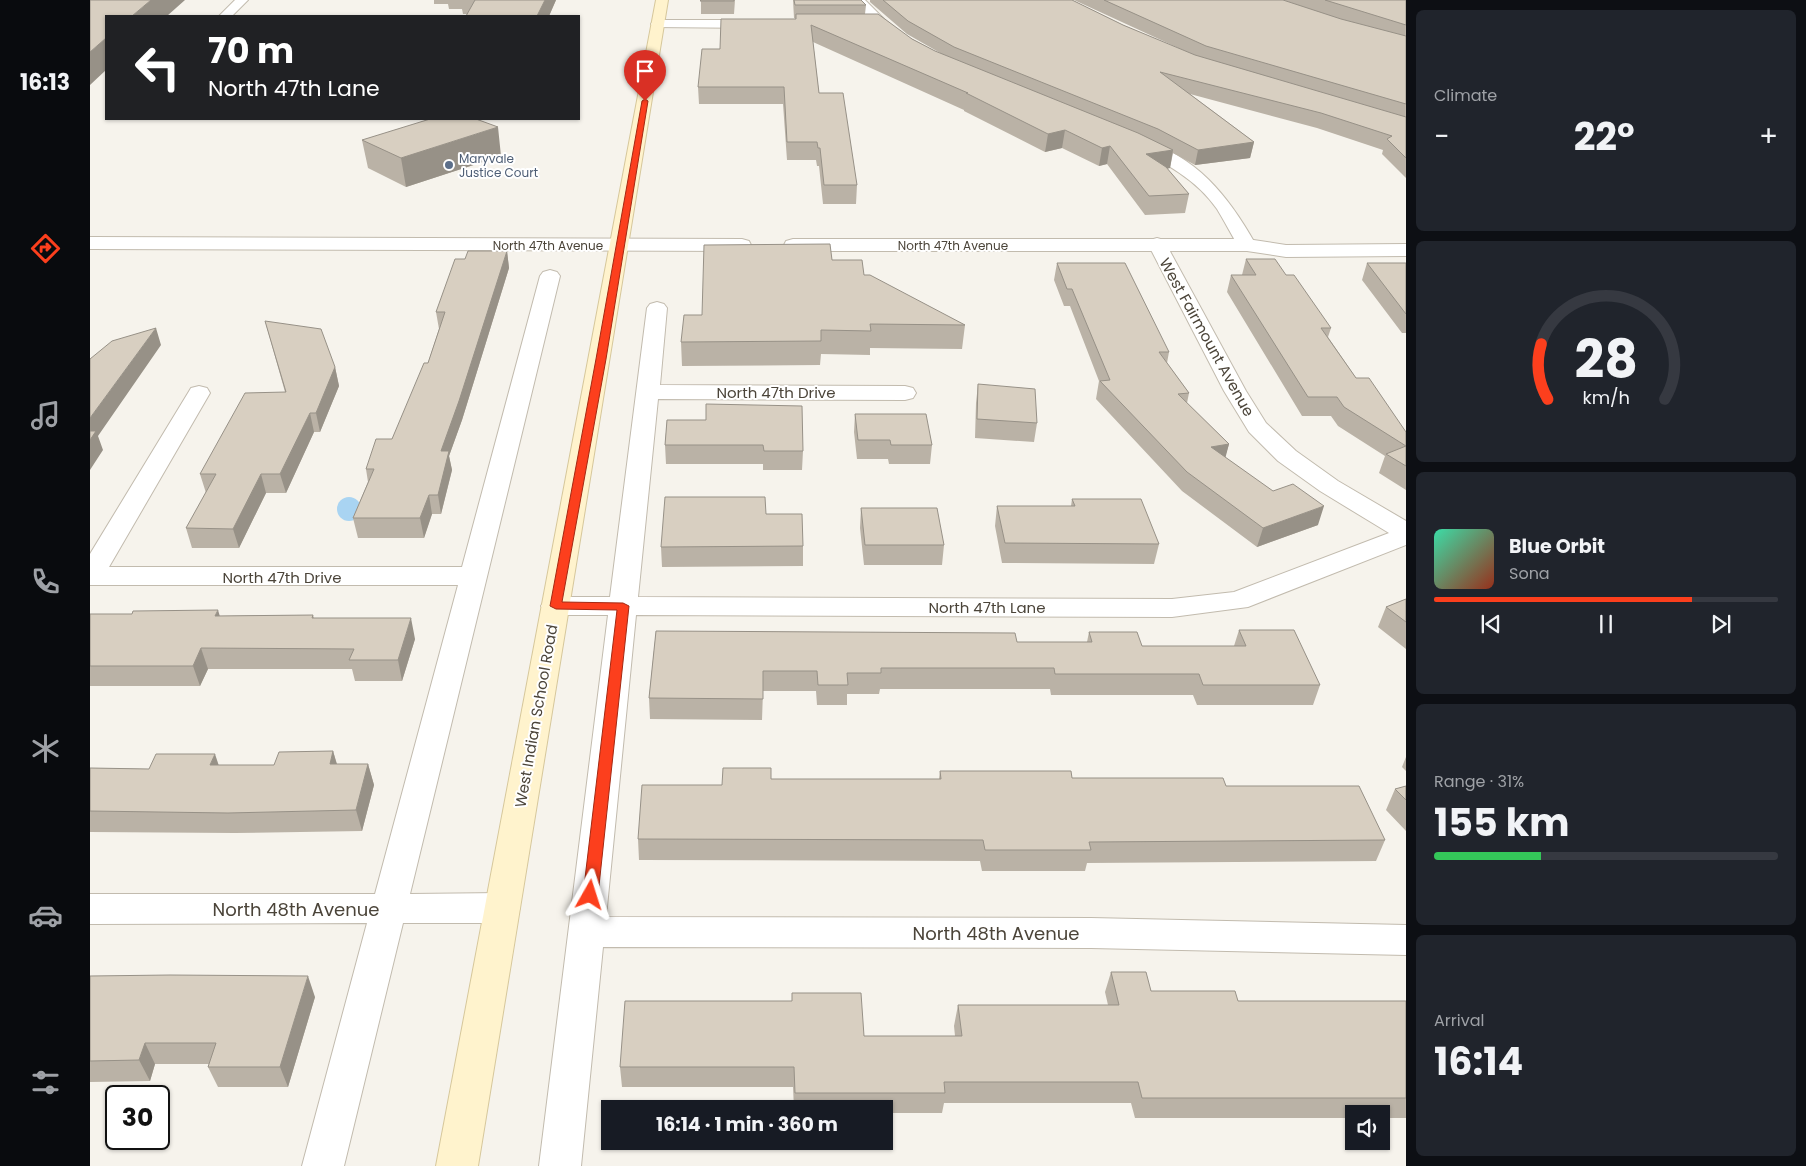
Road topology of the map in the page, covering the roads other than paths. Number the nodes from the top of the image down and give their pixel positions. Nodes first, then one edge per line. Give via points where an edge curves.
1 (242, 0) edge
2 (662, 0) edge
3 (858, 0) edge
4 (226, 15) edge
5 (658, 24) junction
6 (774, 24) edge
7 (862, 24) edge
8 (881, 24) junction
9 (916, 48) edge
10 (1128, 140) edge
11 (1406, 236) edge
12 (90, 243) edge
13 (1157, 244) junction
14 (620, 245) junction
15 (1247, 245) junction
16 (1406, 250) edge
17 (550, 276) dead end
18 (657, 308) dead end
19 (648, 392) junction
20 (199, 393) dead end
21 (905, 393) dead end
22 (1406, 532) edge
23 (1406, 536) edge
24 (90, 576) edge
25 (474, 576) junction
26 (556, 606) junction
27 (623, 606) junction
28 (502, 908) junction
29 (90, 909) edge
30 (389, 909) junction
31 (586, 932) junction
32 (1406, 940) edge
33 (323, 1166) edge
34 (457, 1166) edge
35 (560, 1166) edge

1 - 4 street
2 - 5 main road, West Indian School Road
3 - 8 street
5 - 6 street
5 - 14 main road, West Indian School Road
7 - 8 street
8 - 9 street
10 - 15 street via 1169,160 1208,188 1233,220
11 - 15 street, North 47th Avenue via 1276,237
12 - 14 street, North 47th Avenue
13 - 14 street, North 47th Avenue
13 - 15 street, North 47th Avenue
13 - 22 street, West Fairmount Avenue via 1257,427 1287,456 1329,486
14 - 26 main road, West Indian School Road
15 - 16 street, North 47th Avenue via 1286,251
17 - 25 street
18 - 19 street
19 - 21 street, North 47th Drive
19 - 27 street
20 - 24 street
23 - 27 street, North 47th Lane via 1238,600 1172,608
24 - 25 street, North 47th Drive
25 - 30 street
26 - 27 street, North 47th Lane
26 - 28 main road, West Indian School Road
27 - 31 street
28 - 30 street, North 48th Avenue
28 - 34 main road, West Indian School Road
29 - 30 street, North 48th Avenue
30 - 33 street
31 - 32 street, North 48th Avenue via 1091,933
31 - 35 street

